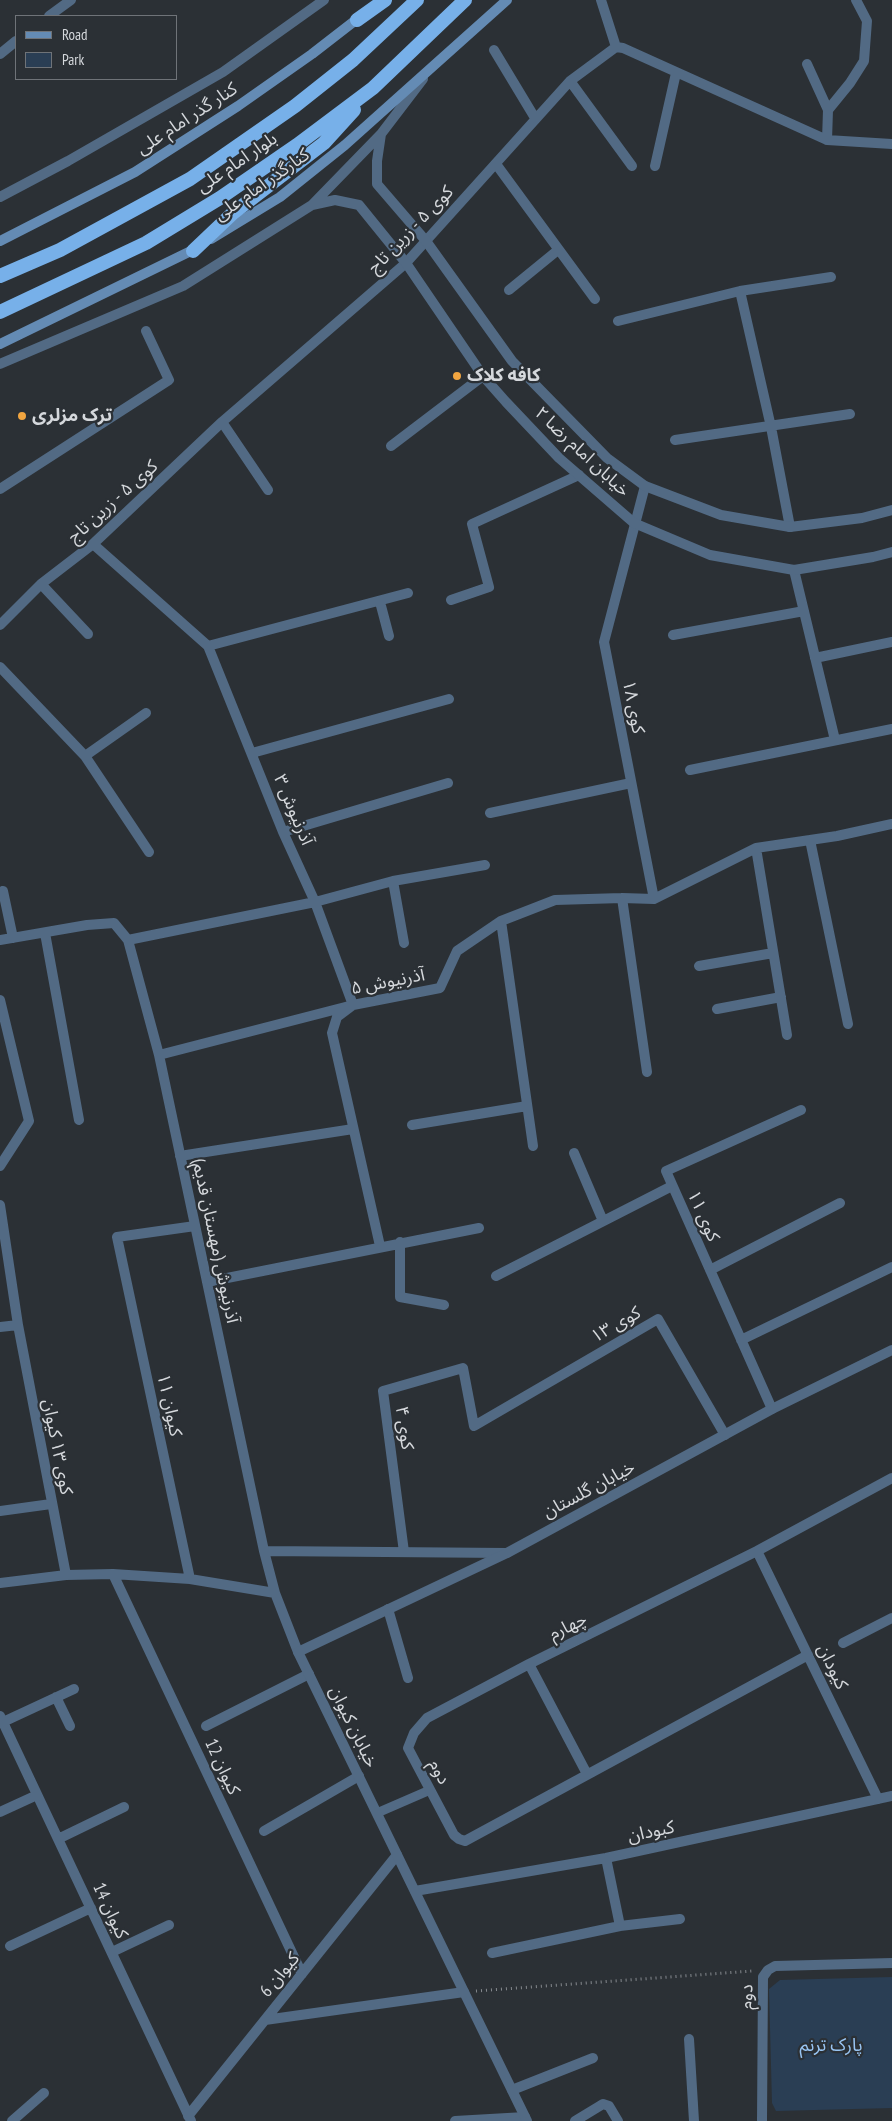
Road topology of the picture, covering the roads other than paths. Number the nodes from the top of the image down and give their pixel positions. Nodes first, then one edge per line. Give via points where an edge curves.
1 (71, 0) edge
2 (324, 0) edge
3 (376, 0) edge
4 (385, 0) edge
5 (417, 0) edge
6 (465, 0) edge
7 (507, 0) edge
8 (601, 0) edge
9 (856, 0) edge
10 (50, 15) edge
11 (358, 20) junction
12 (15, 43) edge
13 (616, 47) junction
14 (494, 50) dead end
15 (0, 54) edge
16 (806, 64) dead end
17 (427, 73) junction
18 (676, 73) junction
19 (570, 80) junction
20 (373, 88) junction
21 (828, 110) junction
22 (535, 118) junction
23 (381, 134) junction
24 (827, 140) junction
25 (892, 144) edge
26 (496, 164) junction
27 (632, 166) dead end
28 (655, 166) dead end
29 (0, 197) edge
30 (312, 204) junction
31 (0, 241) edge
32 (426, 241) junction
33 (193, 250) junction
34 (558, 250) junction
35 (406, 263) junction
36 (0, 276) edge
37 (831, 277) dead end
38 (509, 290) dead end
39 (740, 291) junction
40 (595, 300) dead end
41 (0, 312) edge
42 (618, 321) dead end
43 (146, 331) dead end
44 (0, 344) edge
45 (0, 364) edge
46 (484, 376) junction
47 (850, 414) dead end
48 (222, 422) junction
49 (771, 427) junction
50 (675, 440) dead end
51 (391, 446) dead end
52 (579, 475) junction
53 (645, 486) junction
54 (0, 489) edge
55 (268, 490) dead end
56 (892, 510) edge
57 (634, 523) junction
58 (790, 527) junction
59 (93, 544) junction
60 (892, 552) edge
61 (794, 570) junction
62 (41, 584) junction
63 (408, 594) dead end
64 (451, 600) dead end
65 (380, 602) junction
66 (804, 611) junction
67 (0, 625) edge
68 (88, 634) dead end
69 (673, 635) dead end
70 (389, 636) dead end
71 (892, 642) edge
72 (208, 646) junction
73 (815, 658) junction
74 (0, 667) edge
75 (449, 699) dead end
76 (146, 713) dead end
77 (892, 729) edge
78 (835, 740) junction
79 (252, 753) junction
80 (85, 756) junction
81 (690, 770) dead end
82 (448, 783) dead end
83 (631, 783) junction
84 (490, 813) dead end
85 (892, 824) edge
86 (283, 832) junction
87 (810, 840) junction
88 (756, 848) junction
89 (149, 852) dead end
90 (485, 865) dead end
91 (393, 882) junction
92 (3, 891) dead end
93 (622, 898) junction
94 (654, 899) junction
95 (315, 902) junction
96 (502, 921) junction
97 (45, 933) junction
98 (13, 938) junction
99 (0, 940) edge
100 (128, 940) junction
101 (404, 942) dead end
102 (773, 952) junction
103 (699, 966) dead end
104 (781, 997) junction
105 (0, 1000) edge
106 (353, 1005) junction
107 (716, 1009) dead end
108 (848, 1024) dead end
109 (787, 1035) dead end
110 (159, 1055) junction
111 (647, 1072) dead end
112 (527, 1106) junction
113 (801, 1110) dead end
114 (79, 1120) dead end
115 (412, 1125) dead end
116 (353, 1129) junction
117 (533, 1146) dead end
118 (574, 1153) dead end
119 (180, 1156) junction
120 (0, 1166) edge
121 (672, 1186) junction
122 (840, 1203) dead end
123 (0, 1205) edge
124 (603, 1221) junction
125 (195, 1226) junction
126 (479, 1228) dead end
127 (400, 1242) junction
128 (380, 1246) junction
129 (892, 1267) edge
130 (710, 1270) junction
131 (496, 1276) dead end
132 (207, 1282) junction
133 (444, 1305) dead end
134 (18, 1325) junction
135 (0, 1327) edge
136 (741, 1340) junction
137 (892, 1350) edge
138 (772, 1409) junction
139 (474, 1426) joint
140 (725, 1435) junction
141 (892, 1478) edge
142 (51, 1504) junction
143 (0, 1511) edge
144 (264, 1551) junction
145 (757, 1551) junction
146 (404, 1552) junction
147 (507, 1553) junction
148 (113, 1574) junction
149 (66, 1575) junction
150 (190, 1580) junction
151 (0, 1583) edge
152 (275, 1593) junction
153 (388, 1609) junction
154 (892, 1618) edge
155 (843, 1643) dead end
156 (298, 1652) junction
157 (808, 1655) junction
158 (529, 1664) junction
159 (309, 1674) junction
160 (408, 1678) dead end
161 (74, 1689) dead end
162 (56, 1697) junction
163 (2, 1719) edge
164 (70, 1726) dead end
165 (206, 1726) dead end
166 (408, 1748) joint
167 (587, 1774) junction
168 (358, 1776) junction
169 (430, 1790) junction
170 (37, 1795) junction
171 (892, 1796) edge
172 (878, 1799) junction
173 (124, 1807) dead end
174 (0, 1812) edge
175 (377, 1814) junction
176 (264, 1832) dead end
177 (58, 1839) junction
178 (397, 1855) junction
179 (606, 1858) junction
180 (415, 1892) junction
181 (90, 1908) junction
182 (680, 1919) dead end
183 (168, 1925) dead end
184 (620, 1926) junction
185 (10, 1946) dead end
186 (112, 1952) junction
187 (492, 1953) dead end
188 (892, 1963) edge
189 (302, 1974) junction
190 (464, 1992) junction
191 (265, 2020) junction
192 (689, 2039) dead end
193 (593, 2058) dead end
194 (512, 2090) junction
195 (44, 2093) dead end
196 (190, 2118) edge
197 (526, 2119) edge
198 (12, 2121) edge
199 (455, 2121) edge
200 (575, 2121) edge
201 (618, 2121) edge
202 (694, 2121) edge
203 (762, 2121) edge

1 - 10 street
2 - 29 street via 223,72
3 - 11 main road, کنار گذر امام علی
4 - 11 highway
5 - 36 highway, بلوار امام علی via 353,60 295,106 190,179 60,250
6 - 20 highway, بلوار امام علی
7 - 17 main road, کنارگذر امام علی
8 - 13 street
9 - 21 street via 867,21 864,61
11 - 31 main road, کنار گذر امام علی via 238,106 135,172
12 - 15 street
13 - 18 street
13 - 19 street, کوی ۵ - زرین تاج
14 - 22 street
16 - 21 street
17 - 23 street
17 - 33 main road, کنارگذر امام علی via 280,197
18 - 24 street
18 - 28 street
19 - 22 street, کوی ۵ - زرین تاج
19 - 27 street
20 - 33 highway via 324,144 233,213
20 - 41 highway, بلوار امام علی via 220,198 146,243
21 - 24 street
22 - 26 street, کوی ۵ - زرین تاج
23 - 30 street
23 - 32 street, خیابان امام رضا ۲ via 376,161 377,184
24 - 25 street
26 - 32 street, کوی ۵ - زرین تاج
26 - 34 street
30 - 35 street, خیابان امام رضا ۲ via 335,200 359,205
30 - 45 street via 183,286
32 - 35 street, کوی ۵ - زرین تاج
32 - 53 street, خیابان امام رضا ۲ via 512,361 608,458
33 - 44 main road, کنارگذر امام علی
34 - 38 street
34 - 40 street
35 - 46 street, خیابان امام رضا ۲
35 - 48 street, کوی ۵ - زرین تاج
37 - 39 street
39 - 42 street
39 - 49 street
43 - 54 street via 168,380
46 - 51 street
46 - 52 street, خیابان امام رضا ۲ via 552,451
47 - 49 street
48 - 55 street
48 - 59 street, کوی ۵ - زرین تاج
49 - 50 street
49 - 58 street
52 - 57 street, خیابان امام رضا ۲
52 - 64 street via 472,524 490,587
53 - 57 street, کوی ۱۸
53 - 58 street, خیابان امام رضا ۲ via 721,515
56 - 58 street, خیابان امام رضا ۲ via 862,518
57 - 61 street, خیابان امام رضا ۲ via 710,555
57 - 83 street, کوی ۱۸ via 604,642
59 - 62 street, کوی ۵ - زرین تاج
59 - 72 street, آذرنیوش ۳
60 - 61 street, خیابان امام رضا ۲
61 - 66 street
62 - 67 street, کوی ۵ - زرین تاج
62 - 68 street
63 - 65 street
65 - 70 street
65 - 72 street
66 - 69 street
66 - 73 street
71 - 73 street
72 - 79 street, آذرنیوش ۳
73 - 78 street
74 - 80 street
75 - 79 street
76 - 80 street
77 - 78 street
78 - 81 street
79 - 86 street, آذرنیوش ۳
80 - 89 street
82 - 86 street
83 - 84 street
83 - 94 street, کوی ۱۸
85 - 87 street
86 - 95 street, آذرنیوش ۳
87 - 88 street
87 - 108 street
88 - 94 street
88 - 102 street
90 - 91 street
91 - 95 street
91 - 101 street
92 - 98 street
93 - 94 street, آذرنیوش ۵
93 - 96 street, آذرنیوش ۵ via 555,900
93 - 111 street
95 - 100 street
95 - 106 street, آذرنیوش ۳
96 - 106 street, آذرنیوش ۵ via 457,951 440,988
96 - 112 street
97 - 98 street
97 - 100 street via 114,923
97 - 114 street
98 - 99 street
100 - 110 street, آذرنیوش (مهستان قدیم)
102 - 103 street
102 - 104 street
104 - 107 street
104 - 109 street
105 - 120 street via 29,1121
106 - 110 street, آذرنیوش ۵
106 - 116 street via 337,1017 332,1033
110 - 119 street, آذرنیوش (مهستان قدیم)
112 - 115 street
112 - 117 street
113 - 121 street, کوی ۱۱ via 666,1171
116 - 119 street
116 - 128 street
118 - 124 street
119 - 125 street, آذرنیوش (مهستان قدیم)
121 - 124 street
121 - 130 street, کوی ۱۱
122 - 130 street
123 - 134 street, کوی ۱۳ کیوان
124 - 131 street
125 - 132 street, آذرنیوش (مهستان قدیم)
125 - 150 street, کیوان ۱۱ via 117,1236
126 - 127 street
127 - 128 street
127 - 133 street via 400,1297
128 - 132 street
129 - 136 street
130 - 136 street, کوی ۱۱
132 - 144 street, آذرنیوش (مهستان قدیم)
134 - 135 street
134 - 142 street, کوی ۱۳ کیوان
136 - 138 street, کوی ۱۱
137 - 138 street, خیابان گلستان
138 - 140 street, خیابان گلستان
139 - 140 street, کوی ۱۳ via 658,1318
139 - 146 street, کوی ۴ via 463,1368 382,1391
140 - 147 street, خیابان گلستان
141 - 145 street, چهارم
142 - 143 street
142 - 149 street, کوی ۱۳ کیوان
144 - 146 street
144 - 152 street, آذرنیوش (مهستان قدیم)
145 - 157 street, کیودان
145 - 158 street, چهارم
146 - 147 street
147 - 153 street, خیابان گلستان
148 - 149 street
148 - 150 street
148 - 189 street, کیوان 12
149 - 151 street
150 - 152 street
152 - 156 street, خیابان کیوان
153 - 156 street, خیابان گلستان
153 - 160 street
154 - 155 street
156 - 159 street, خیابان کیوان
157 - 167 street, دوم
157 - 172 street, کیودان
158 - 166 street, چهارم via 427,1718 414,1733
158 - 167 street
159 - 165 street
159 - 168 street, خیابان کیوان
161 - 162 street
162 - 163 street
162 - 164 street
163 - 170 street, کیوان 14
166 - 169 street, دوم
167 - 169 street, دوم via 466,1841 454,1835
168 - 175 street, خیابان کیوان
168 - 176 street
169 - 175 lane
170 - 174 street
170 - 177 street, کیوان 14
171 - 172 street, کبودان
172 - 179 street, کبودان
173 - 177 street
175 - 178 street, خیابان کیوان
177 - 181 street, کیوان 14
178 - 180 street, خیابان کیوان
178 - 189 street, کیوان 6
179 - 180 street, کبودان
179 - 184 street
180 - 190 street, خیابان کیوان
181 - 185 street
181 - 186 street, کیوان 14
182 - 184 street
183 - 186 street
184 - 187 street
186 - 196 street, کیوان 14
188 - 203 street, دوم via 776,1966 768,1970 763,1977
189 - 191 street, کیوان 6
190 - 191 street
190 - 194 street, خیابان کیوان
191 - 196 street, کیوان 6
192 - 202 street
193 - 194 street
194 - 197 street, خیابان کیوان
195 - 198 street
197 - 199 street
200 - 201 street via 603,2104 609,2106

